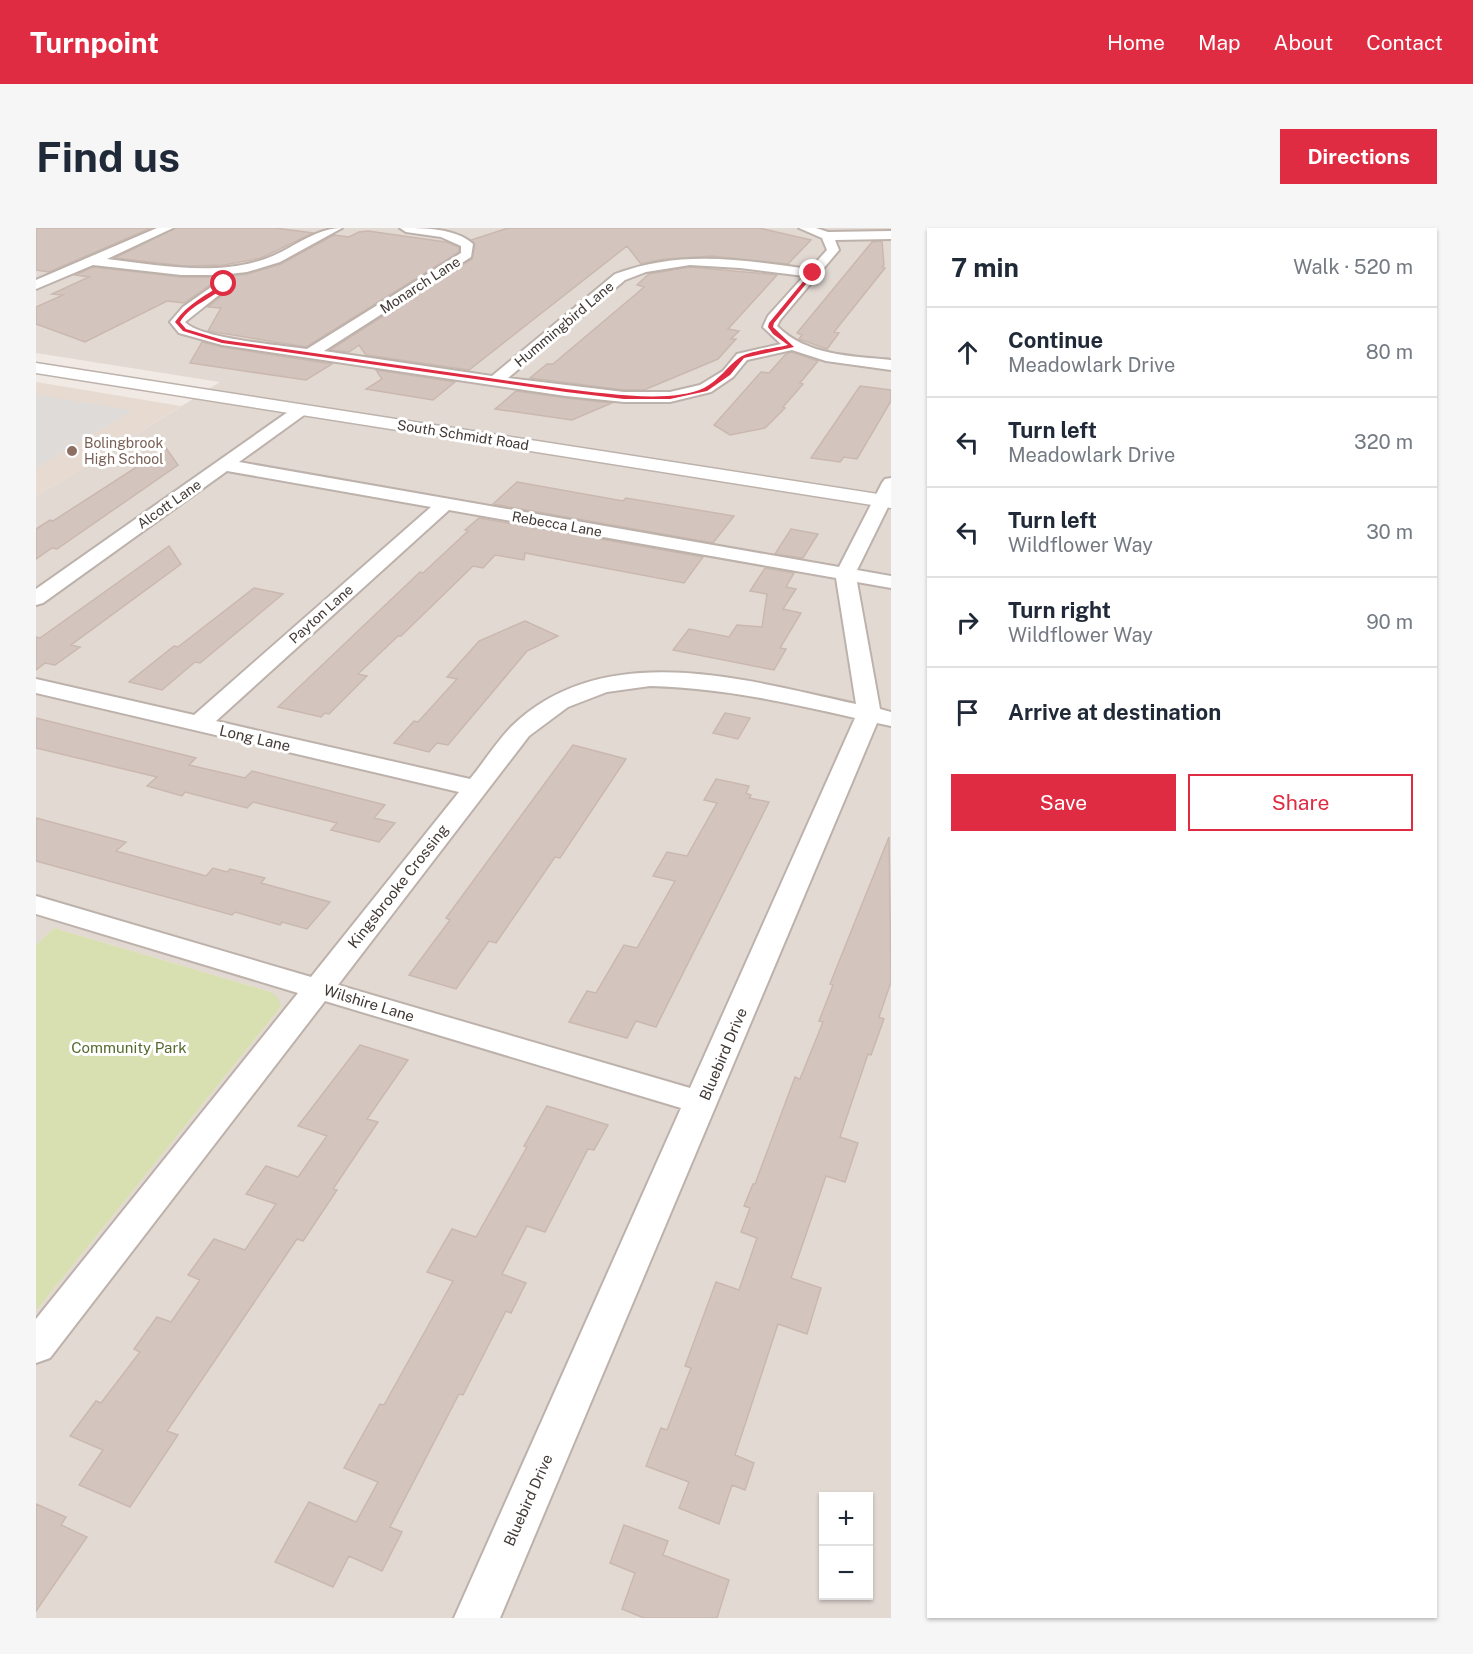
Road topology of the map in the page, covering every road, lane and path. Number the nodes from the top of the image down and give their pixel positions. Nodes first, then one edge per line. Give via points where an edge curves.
1 (166, 228) edge
2 (336, 228) edge
3 (406, 228) edge
4 (805, 228) edge
5 (891, 235) edge
6 (827, 236) junction
7 (93, 261) junction
8 (218, 271) junction
9 (813, 273) junction
10 (36, 285) edge
11 (792, 346) junction
12 (309, 354) junction
13 (891, 365) edge
14 (36, 368) edge
15 (496, 380) junction
16 (301, 410) junction
17 (224, 465) junction
18 (888, 495) edge
19 (445, 504) junction
20 (845, 573) junction
21 (891, 582) edge
22 (36, 599) edge
23 (36, 686) edge
24 (880, 717) edge
25 (198, 724) junction
26 (475, 788) junction
27 (36, 905) edge
28 (318, 988) junction
29 (702, 1102) junction
30 (36, 1347) edge
31 (477, 1618) edge

1 - 7 street
2 - 8 street via 264,264
3 - 12 street, Monarch Lane via 457,238 467,244 467,254
4 - 6 street
5 - 6 street
6 - 9 street via 833,250
7 - 8 street
7 - 10 street
8 - 12 street via 224,276 224,284 183,314 177,322 184,330 222,341
9 - 11 street via 771,323 774,333
9 - 15 street, Hummingbird Lane via 694,262 637,269 620,277
11 - 13 street via 825,356
11 - 15 street via 742,357 728,374 705,389 670,397 624,397
12 - 15 street
14 - 16 street, South Schmidt Road
16 - 17 street, Alcott Lane
16 - 18 street, South Schmidt Road
17 - 19 street, Rebecca Lane
17 - 22 street, Alcott Lane
18 - 20 street
19 - 20 street, Rebecca Lane
19 - 25 street, Payton Lane
20 - 21 street, Rebecca Lane
20 - 24 street
23 - 25 street, Long Lane
24 - 26 street, Kingsbrooke Crossing via 704,681 645,679 606,684 574,694 534,717
24 - 29 street, Bluebird Drive
25 - 26 street, Long Lane
26 - 28 street, Kingsbrooke Crossing
27 - 28 street, Wilshire Lane
28 - 29 street, Wilshire Lane
28 - 30 street, Kingsbrooke Crossing
29 - 31 street, Bluebird Drive

